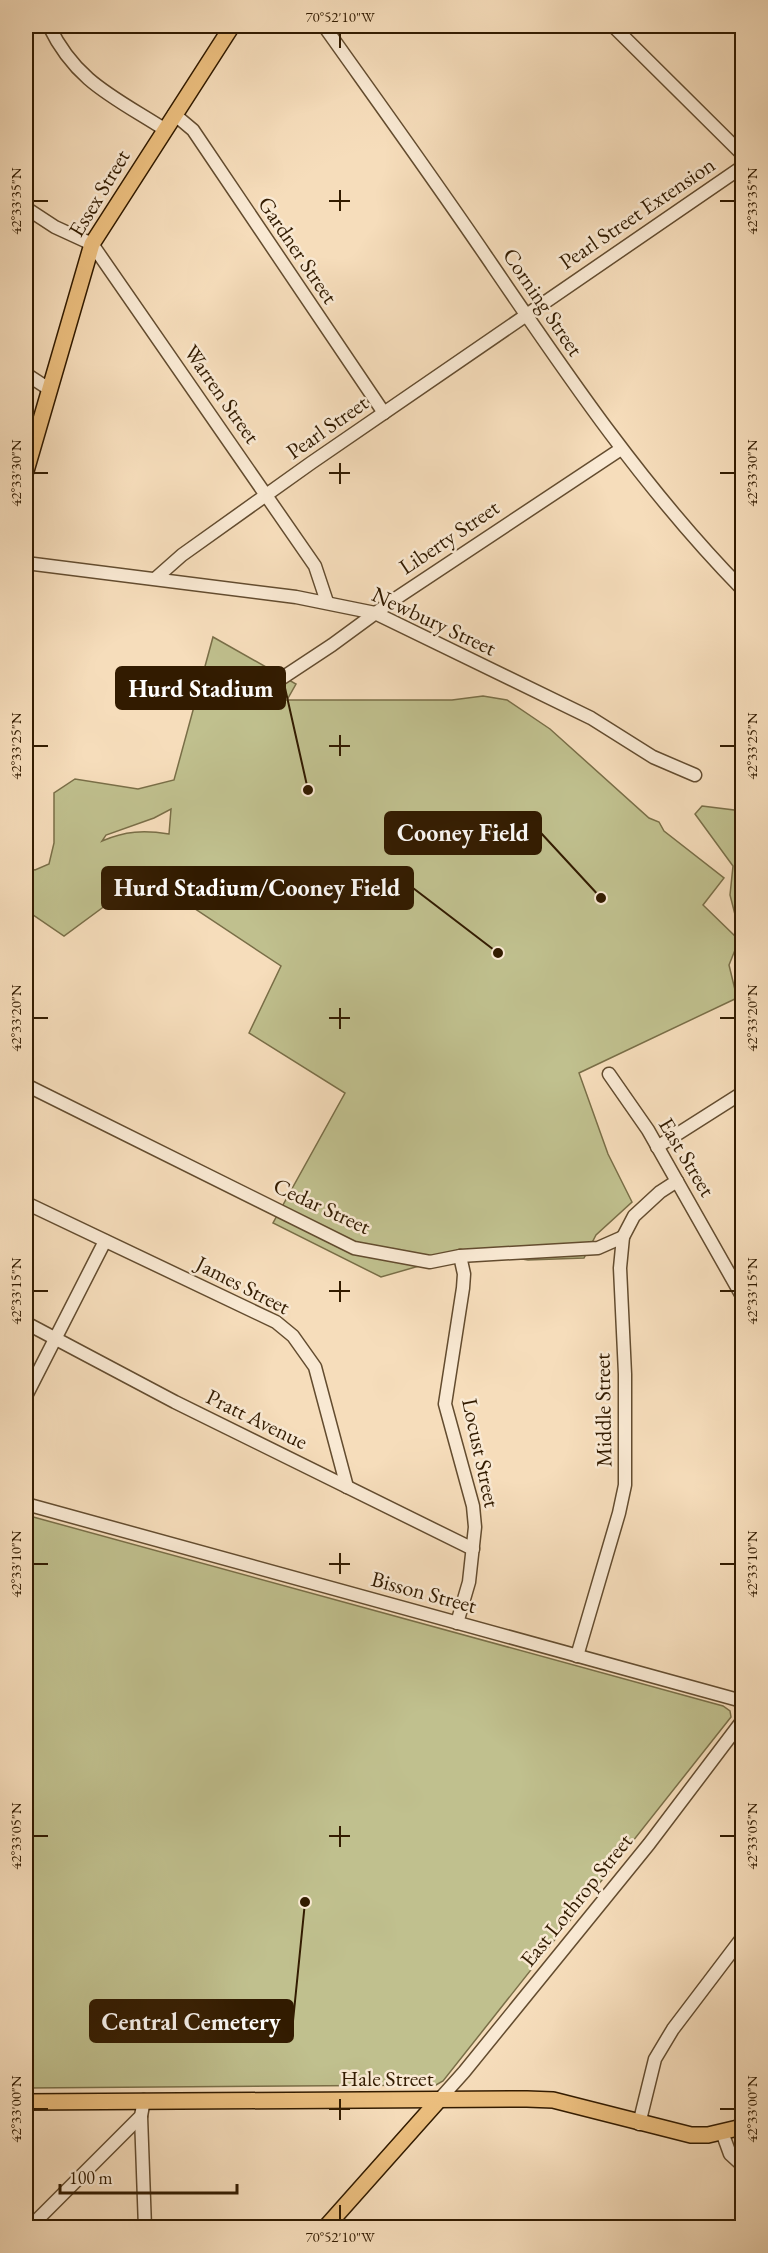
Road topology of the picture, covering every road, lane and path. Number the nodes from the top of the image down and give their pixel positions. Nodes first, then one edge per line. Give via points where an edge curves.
1 (49, 26) edge
2 (232, 26) edge
3 (324, 26) edge
4 (614, 26) edge
5 (174, 114) junction
6 (164, 129) junction
7 (742, 154) edge
8 (742, 167) edge
9 (26, 208) edge
10 (92, 244) junction
11 (526, 315) junction
12 (26, 374) edge
13 (49, 389) junction
14 (384, 413) junction
15 (621, 449) junction
16 (26, 471) edge
17 (267, 494) junction
18 (26, 563) edge
19 (156, 578) junction
20 (742, 590) edge
21 (327, 602) junction
22 (375, 613) junction
23 (273, 684) dead end
24 (695, 775) dead end
25 (609, 1074) dead end
26 (26, 1085) edge
27 (742, 1093) edge
28 (657, 1147) junction
29 (677, 1181) junction
30 (26, 1203) edge
31 (623, 1238) junction
32 (105, 1241) junction
33 (460, 1256) junction
34 (742, 1296) edge
35 (26, 1323) edge
36 (56, 1339) junction
37 (26, 1396) edge
38 (346, 1487) junction
39 (26, 1504) edge
40 (472, 1549) junction
41 (457, 1623) junction
42 (577, 1656) junction
43 (742, 1701) edge
44 (742, 1721) edge
45 (742, 1938) edge
46 (144, 2100) junction
47 (438, 2101) junction
48 (26, 2102) edge
49 (141, 2116) junction
50 (639, 2124) junction
51 (742, 2127) edge
52 (722, 2132) junction
53 (742, 2165) edge
54 (29, 2228) edge
55 (145, 2228) edge
56 (325, 2228) edge

1 - 6 street via 70,63 88,80
2 - 5 main road, Essex Street
3 - 11 street, Corning Street
4 - 7 street
5 - 6 main road, Essex Street
5 - 14 street, Gardner Street via 193,130
6 - 10 main road, Essex Street
8 - 11 street, Pearl Street Extension
9 - 10 street
10 - 13 main road, Essex Street
10 - 17 street, Warren Street
11 - 14 street, Pearl Street
11 - 15 street, Corning Street
12 - 13 street
13 - 16 main road, Essex Street
14 - 17 street, Pearl Street
15 - 20 street, Corning Street
15 - 22 street, Liberty Street
17 - 19 street, Pearl Street
17 - 21 street, Warren Street via 315,566
18 - 19 street, Newbury Street
19 - 21 street, Newbury Street
21 - 22 street, Newbury Street
22 - 23 street, Liberty Street
22 - 24 street, Newbury Street via 591,718 653,757
25 - 28 street, East Street
26 - 33 street, Cedar Street via 354,1248 414,1261
27 - 28 street
28 - 29 street, East Street
29 - 31 street, Middle Street via 634,1216
29 - 34 street, East Street
30 - 32 street, James Street
31 - 33 street, Cedar Street via 598,1248
31 - 42 street, Middle Street via 620,1268 625,1485
32 - 36 street
32 - 38 street, James Street via 276,1322 293,1336 315,1367
33 - 40 street, Locust Street via 464,1274 445,1404 473,1506 476,1527
35 - 36 street, Pratt Avenue
36 - 37 street
36 - 38 street, Pratt Avenue
38 - 40 street, Pratt Avenue
39 - 41 street, Bisson Street
40 - 41 street, Locust Street via 469,1582
41 - 42 street, Bisson Street
42 - 43 street, Bisson Street
44 - 47 street, East Lothrop Street via 649,1844
45 - 50 street via 655,2059
46 - 47 main road, Hale Street
46 - 48 main road, Hale Street
46 - 49 street
47 - 50 main road, Hale Street via 553,2100
47 - 56 main road
49 - 54 street
49 - 55 street
50 - 52 main road, Hale Street via 691,2135
51 - 52 main road, Hale Street
52 - 53 street via 730,2154

